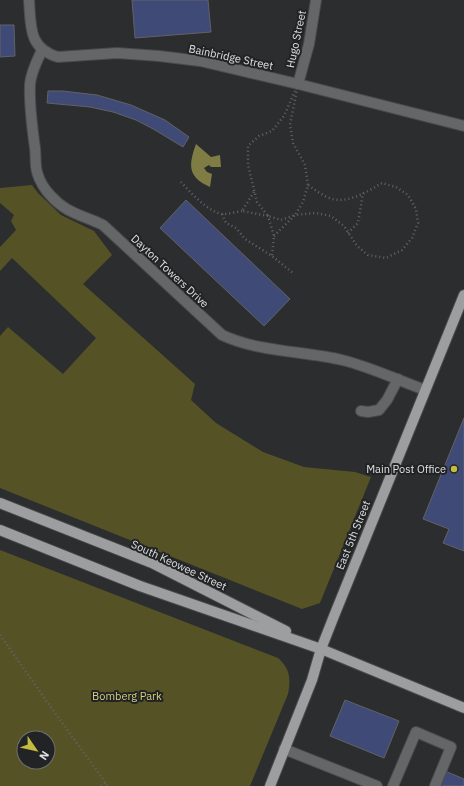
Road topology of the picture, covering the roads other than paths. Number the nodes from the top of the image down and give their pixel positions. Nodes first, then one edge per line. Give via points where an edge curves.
1 (29, 0) edge
2 (316, 0) edge
3 (42, 50) junction
4 (298, 84) junction
5 (464, 126) edge
6 (464, 295) edge
7 (398, 379) junction
8 (425, 390) junction
9 (361, 411) dead end
10 (0, 504) edge
11 (0, 530) edge
12 (321, 649) junction
13 (464, 708) edge
14 (284, 748) junction
15 (270, 786) edge
16 (377, 786) edge
17 (393, 786) edge
18 (435, 786) edge

1 - 3 street via 32,34
2 - 4 street, Hugo Street via 309,44
3 - 4 street, Bainbridge Street via 58,57 117,53 200,61
3 - 7 street, Dayton Towers Drive via 32,71 30,84 37,173 50,195 60,205 103,226 222,335 240,343 358,364
4 - 5 street, Bainbridge Street
6 - 8 main road, East 5th Street
7 - 8 street, Dayton Towers Drive
7 - 9 street via 379,410
8 - 12 main road, East 5th Street
10 - 12 main road, South Keowee Street via 152,563
11 - 12 main road, South Keowee Street via 140,586
12 - 13 main road, South Keowee Street
12 - 14 main road, East 5th Street via 312,680
14 - 15 main road, East 5th Street
14 - 16 street
17 - 18 street via 416,732 451,747

